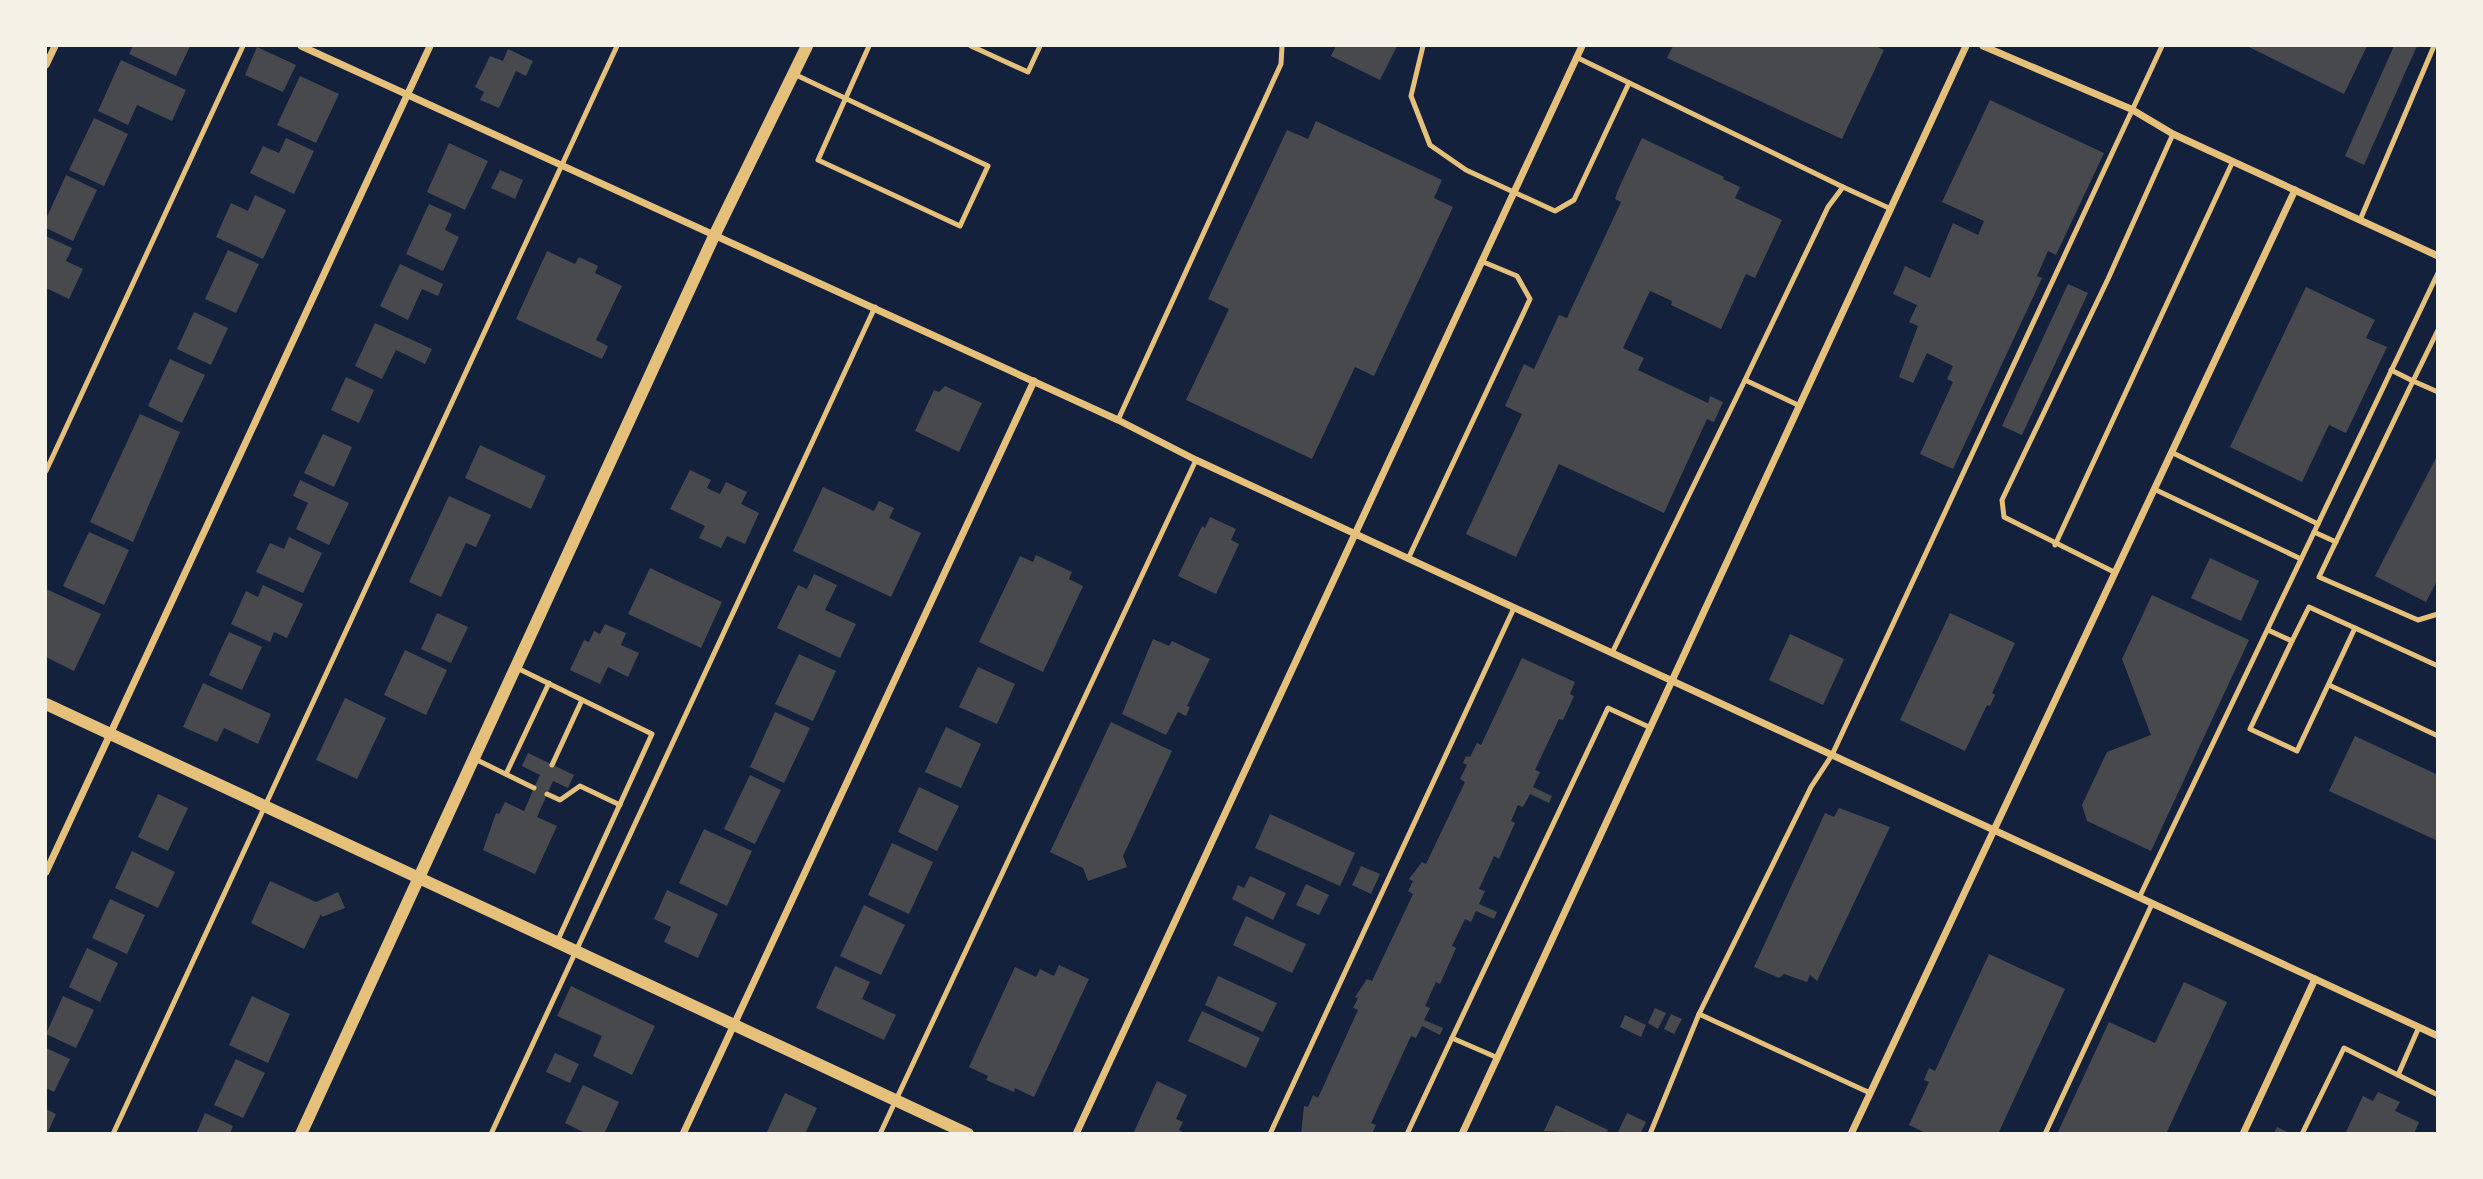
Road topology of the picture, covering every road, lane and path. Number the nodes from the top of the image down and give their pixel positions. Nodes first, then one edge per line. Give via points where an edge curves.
1 (55, 46) edge
2 (243, 46) edge
3 (301, 46) edge
4 (430, 46) edge
5 (617, 46) edge
6 (807, 46) edge
7 (869, 46) edge
8 (971, 46) edge
9 (1040, 46) edge
10 (1282, 46) edge
11 (1423, 46) edge
12 (1582, 46) edge
13 (1966, 46) edge
14 (1983, 46) edge
15 (2162, 46) edge
16 (2434, 46) edge
17 (1576, 57) junction
18 (46, 65) edge
19 (794, 74) junction
20 (1629, 83) junction
21 (407, 95) junction
22 (845, 98) junction
23 (2131, 109) junction
24 (2173, 134) junction
25 (2233, 161) junction
26 (562, 166) junction
27 (1843, 187) junction
28 (1514, 190) junction
29 (2295, 190) junction
30 (1891, 209) junction
31 (2360, 220) junction
32 (715, 234) junction
33 (2438, 256) edge
34 (1481, 261) junction
35 (2438, 273) edge
36 (875, 307) junction
37 (2438, 330) edge
38 (2391, 370) junction
39 (1745, 380) junction
40 (1034, 381) junction
41 (2413, 381) junction
42 (2438, 392) edge
43 (1800, 406) junction
44 (1118, 419) junction
45 (2171, 452) junction
46 (1196, 460) junction
47 (46, 471) edge
48 (2154, 489) junction
49 (2318, 524) junction
50 (2314, 532) junction
51 (1354, 534) junction
52 (2336, 542) junction
53 (2055, 545) junction
54 (1408, 559) junction
55 (2301, 559) junction
56 (2114, 572) junction
57 (1514, 608) junction
58 (2438, 614) edge
59 (2355, 628) junction
60 (2268, 630) junction
61 (2292, 641) junction
62 (1612, 653) junction
63 (2438, 666) edge
64 (517, 668) junction
65 (1673, 682) junction
66 (549, 683) junction
67 (2329, 685) junction
68 (582, 700) junction
69 (46, 704) edge
70 (1651, 728) junction
71 (110, 734) junction
72 (2438, 736) edge
73 (1832, 755) junction
74 (475, 759) junction
75 (552, 765) dead end
76 (506, 774) junction
77 (534, 788) dead end
78 (547, 794) dead end
79 (620, 804) junction
80 (264, 806) junction
81 (1993, 830) junction
82 (46, 872) edge
83 (420, 878) junction
84 (2139, 898) junction
85 (2152, 904) junction
86 (557, 942) junction
87 (578, 952) junction
88 (2315, 979) junction
89 (1699, 1014) junction
90 (734, 1025) junction
91 (2419, 1027) junction
92 (2438, 1036) edge
93 (1452, 1038) junction
94 (1498, 1058) junction
95 (2398, 1075) junction
96 (1870, 1093) junction
97 (2438, 1095) edge
98 (895, 1100) junction
99 (113, 1133) edge
100 (301, 1133) edge
101 (491, 1133) edge
102 (683, 1133) edge
103 (880, 1133) edge
104 (968, 1133) edge
105 (1076, 1133) edge
106 (1270, 1133) edge
107 (1407, 1133) edge
108 (1462, 1133) edge
109 (1650, 1133) edge
110 (1852, 1133) edge
111 (2045, 1133) edge
112 (2243, 1133) edge
113 (2302, 1133) edge

1 - 18 street
2 - 47 lane
3 - 21 street
4 - 21 street
5 - 26 lane
6 - 19 street
7 - 22 lane
8 - 9 lane via 1028,72
10 - 44 lane via 1281,64
11 - 28 lane via 1411,96 1430,145 1466,170
12 - 17 street
13 - 30 street
14 - 23 street
15 - 23 lane
16 - 31 lane
17 - 20 lane
17 - 28 street
19 - 22 lane
19 - 32 street
20 - 27 lane
20 - 28 lane via 1574,200 1555,211
21 - 26 street
21 - 71 street
22 - 22 lane via 988,166 960,226 818,160
23 - 24 street
23 - 73 lane
24 - 25 street
24 - 53 lane via 2002,500 2004,517
25 - 29 street
25 - 53 lane
26 - 32 street
26 - 80 lane
27 - 30 lane
27 - 39 lane via 1828,207
28 - 34 street
29 - 31 street
29 - 45 street
30 - 43 street
31 - 33 street
32 - 36 street
32 - 64 street
34 - 51 street
34 - 54 lane via 1517,276 1530,299
35 - 38 lane
36 - 40 street
36 - 87 lane
37 - 41 lane
38 - 41 lane
38 - 49 lane
39 - 43 lane
39 - 62 lane
40 - 44 street
40 - 90 street
41 - 42 lane
41 - 52 lane
43 - 65 street
44 - 46 street
45 - 48 street
45 - 49 lane
46 - 51 street
46 - 98 lane
48 - 55 lane
48 - 56 street
49 - 50 lane
50 - 52 lane
50 - 55 lane
51 - 54 street
51 - 105 street
52 - 58 lane via 2319,577 2418,621
53 - 56 lane
54 - 57 street
55 - 60 lane
56 - 81 street
57 - 62 street
57 - 106 lane
59 - 61 lane via 2309,607
59 - 63 lane
59 - 67 lane
60 - 61 lane
60 - 84 lane
61 - 67 lane via 2250,729 2297,751
62 - 65 street
64 - 66 lane
64 - 74 street
65 - 70 street
65 - 73 street
66 - 68 lane
66 - 76 lane
67 - 72 lane
68 - 75 lane
68 - 79 lane via 652,734
69 - 71 street
70 - 93 lane via 1608,708
70 - 94 street
71 - 80 street
71 - 82 street
73 - 81 street
73 - 89 lane via 1811,787
74 - 76 lane
74 - 83 street
76 - 77 lane
78 - 79 lane via 560,800 580,786
79 - 86 lane
80 - 83 street
80 - 99 lane
81 - 84 street
81 - 96 street
83 - 86 street
83 - 100 street
84 - 85 street
85 - 88 street
85 - 111 lane
86 - 87 street
87 - 90 street
87 - 101 lane
88 - 91 street
88 - 112 street
89 - 96 lane
89 - 109 lane
90 - 98 street
90 - 102 street
91 - 92 street
91 - 95 lane
93 - 94 lane
93 - 107 lane
94 - 108 street
95 - 97 lane
95 - 113 lane via 2344,1048
96 - 110 street
98 - 103 lane
98 - 104 street

